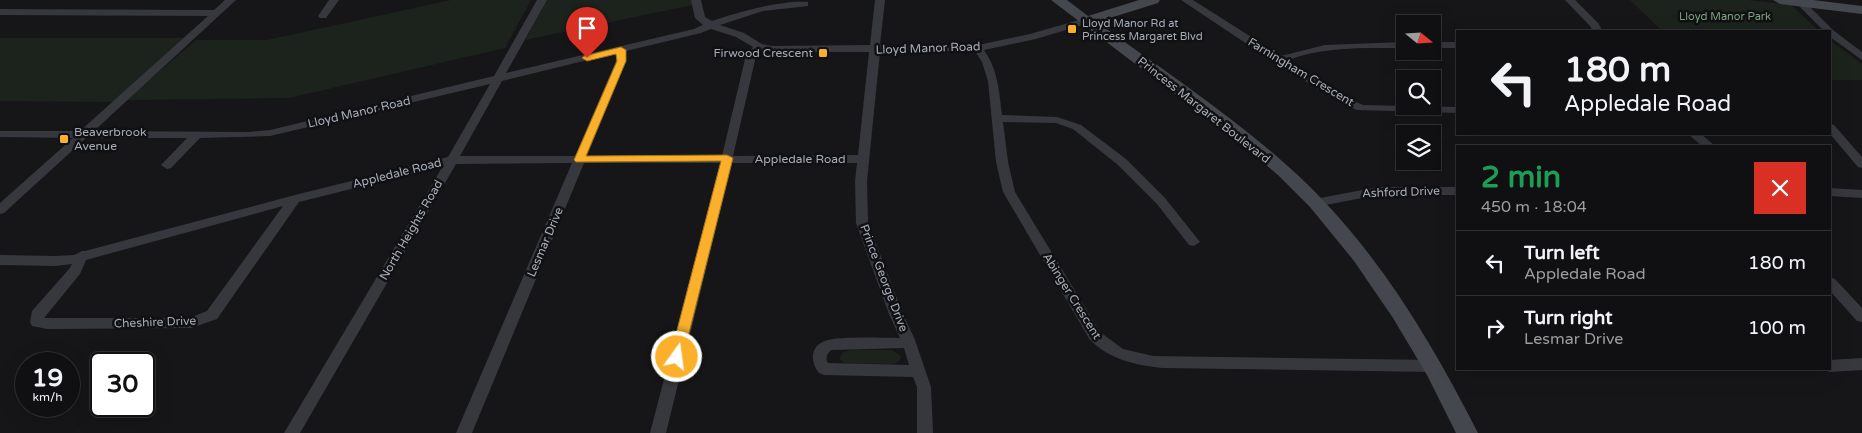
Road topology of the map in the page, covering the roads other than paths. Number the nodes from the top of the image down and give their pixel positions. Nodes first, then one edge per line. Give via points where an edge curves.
1 (231, 0) edge
2 (334, 0) edge
3 (542, 0) edge
4 (696, 0) edge
5 (880, 0) edge
6 (1058, 0) edge
7 (1153, 0) edge
8 (1186, 0) edge
9 (1570, 0) edge
10 (1780, 0) edge
11 (1800, 2) junction
12 (805, 4) dead end
13 (1862, 10) edge
14 (0, 12) edge
15 (216, 13) junction
16 (322, 16) dead end
17 (1086, 20) junction
18 (710, 26) junction
19 (1597, 30) edge
20 (1828, 30) edge
21 (1831, 33) edge
22 (1396, 45) edge
23 (1441, 45) edge
24 (1456, 45) edge
25 (758, 47) junction
26 (978, 48) junction
27 (875, 49) junction
28 (621, 50) junction
29 (1862, 57) edge
30 (1278, 60) junction
31 (504, 67) junction
32 (519, 74) junction
33 (498, 79) junction
34 (1456, 110) edge
35 (998, 118) junction
36 (1831, 128) edge
37 (0, 134) edge
38 (83, 134) junction
39 (197, 135) junction
40 (1695, 135) edge
41 (1708, 145) edge
42 (727, 158) junction
43 (863, 159) junction
44 (452, 160) junction
45 (580, 160) junction
46 (1862, 164) edge
47 (167, 165) dead end
48 (1456, 191) edge
49 (1831, 192) edge
50 (1862, 194) edge
51 (295, 199) junction
52 (1315, 203) junction
53 (0, 210) edge
54 (1194, 242) dead end
55 (82, 256) junction
56 (0, 260) edge
57 (1831, 283) edge
58 (1862, 317) edge
59 (909, 343) junction
60 (1862, 364) edge
61 (1433, 366) junction
62 (1831, 366) edge
63 (918, 371) junction
64 (292, 433) edge
65 (464, 433) edge
66 (658, 433) edge
67 (925, 433) edge
68 (1467, 433) edge

1 - 15 street
2 - 16 street
3 - 31 street, North Heights Road
4 - 18 street via 700,18
5 - 27 street, Prince George Drive
6 - 17 street, Princess Margaret Boulevard
7 - 17 street, Lloyd Manor Road
8 - 30 street, Farningham Crescent
9 - 19 street
10 - 11 street
11 - 13 street
11 - 20 street
12 - 18 street, Lloyd Manor Road via 730,17
14 - 15 street
15 - 38 street
17 - 26 street, Lloyd Manor Road via 1032,37
17 - 52 street, Princess Margaret Boulevard via 1229,126
18 - 25 street via 740,35
18 - 28 street, Lloyd Manor Road
21 - 29 street
22 - 30 street via 1333,45
23 - 24 street
25 - 27 street, Lloyd Manor Road
25 - 42 street via 751,55
26 - 27 street, Lloyd Manor Road
26 - 35 street, Abinger Crescent via 991,72
27 - 43 street, Prince George Drive
28 - 32 street, Lloyd Manor Road
28 - 45 street, Lesmar Drive via 621,61
30 - 34 street, Farningham Crescent via 1335,96 1361,108
31 - 32 street
31 - 33 street, North Heights Road
32 - 33 street, Lloyd Manor Road
33 - 39 street, Lloyd Manor Road via 284,130 246,135
33 - 44 street, North Heights Road
35 - 54 street via 1046,118 1077,127 1122,162 1161,201
35 - 61 street, Abinger Crescent via 1002,162 1009,192 1095,336 1118,354 1136,360 1163,362
36 - 46 street
37 - 38 street, Lloyd Manor Road
38 - 39 street, Lloyd Manor Road
38 - 53 street
39 - 47 street
40 - 41 street
42 - 43 street, Appledale Road
42 - 45 street, Appledale Road
42 - 66 street
43 - 59 street, Prince George Drive via 862,223
44 - 45 street, Appledale Road
44 - 51 street, Appledale Road
44 - 64 street, North Heights Road
45 - 65 street, Lesmar Drive
48 - 52 street, Ashford Drive via 1378,191
49 - 50 street
51 - 55 street, Appledale Road
51 - 55 street, Cheshire Drive via 212,315 191,323 37,322 37,316 75,271
52 - 61 street, Princess Margaret Boulevard via 1382,284
55 - 56 street, Appledale Road via 65,261
57 - 58 street
59 - 63 street, Prince George Drive
59 - 63 street via 828,346 819,355 819,362 824,369
60 - 62 street
61 - 68 street, Princess Margaret Boulevard
63 - 67 street, Prince George Drive via 924,387

